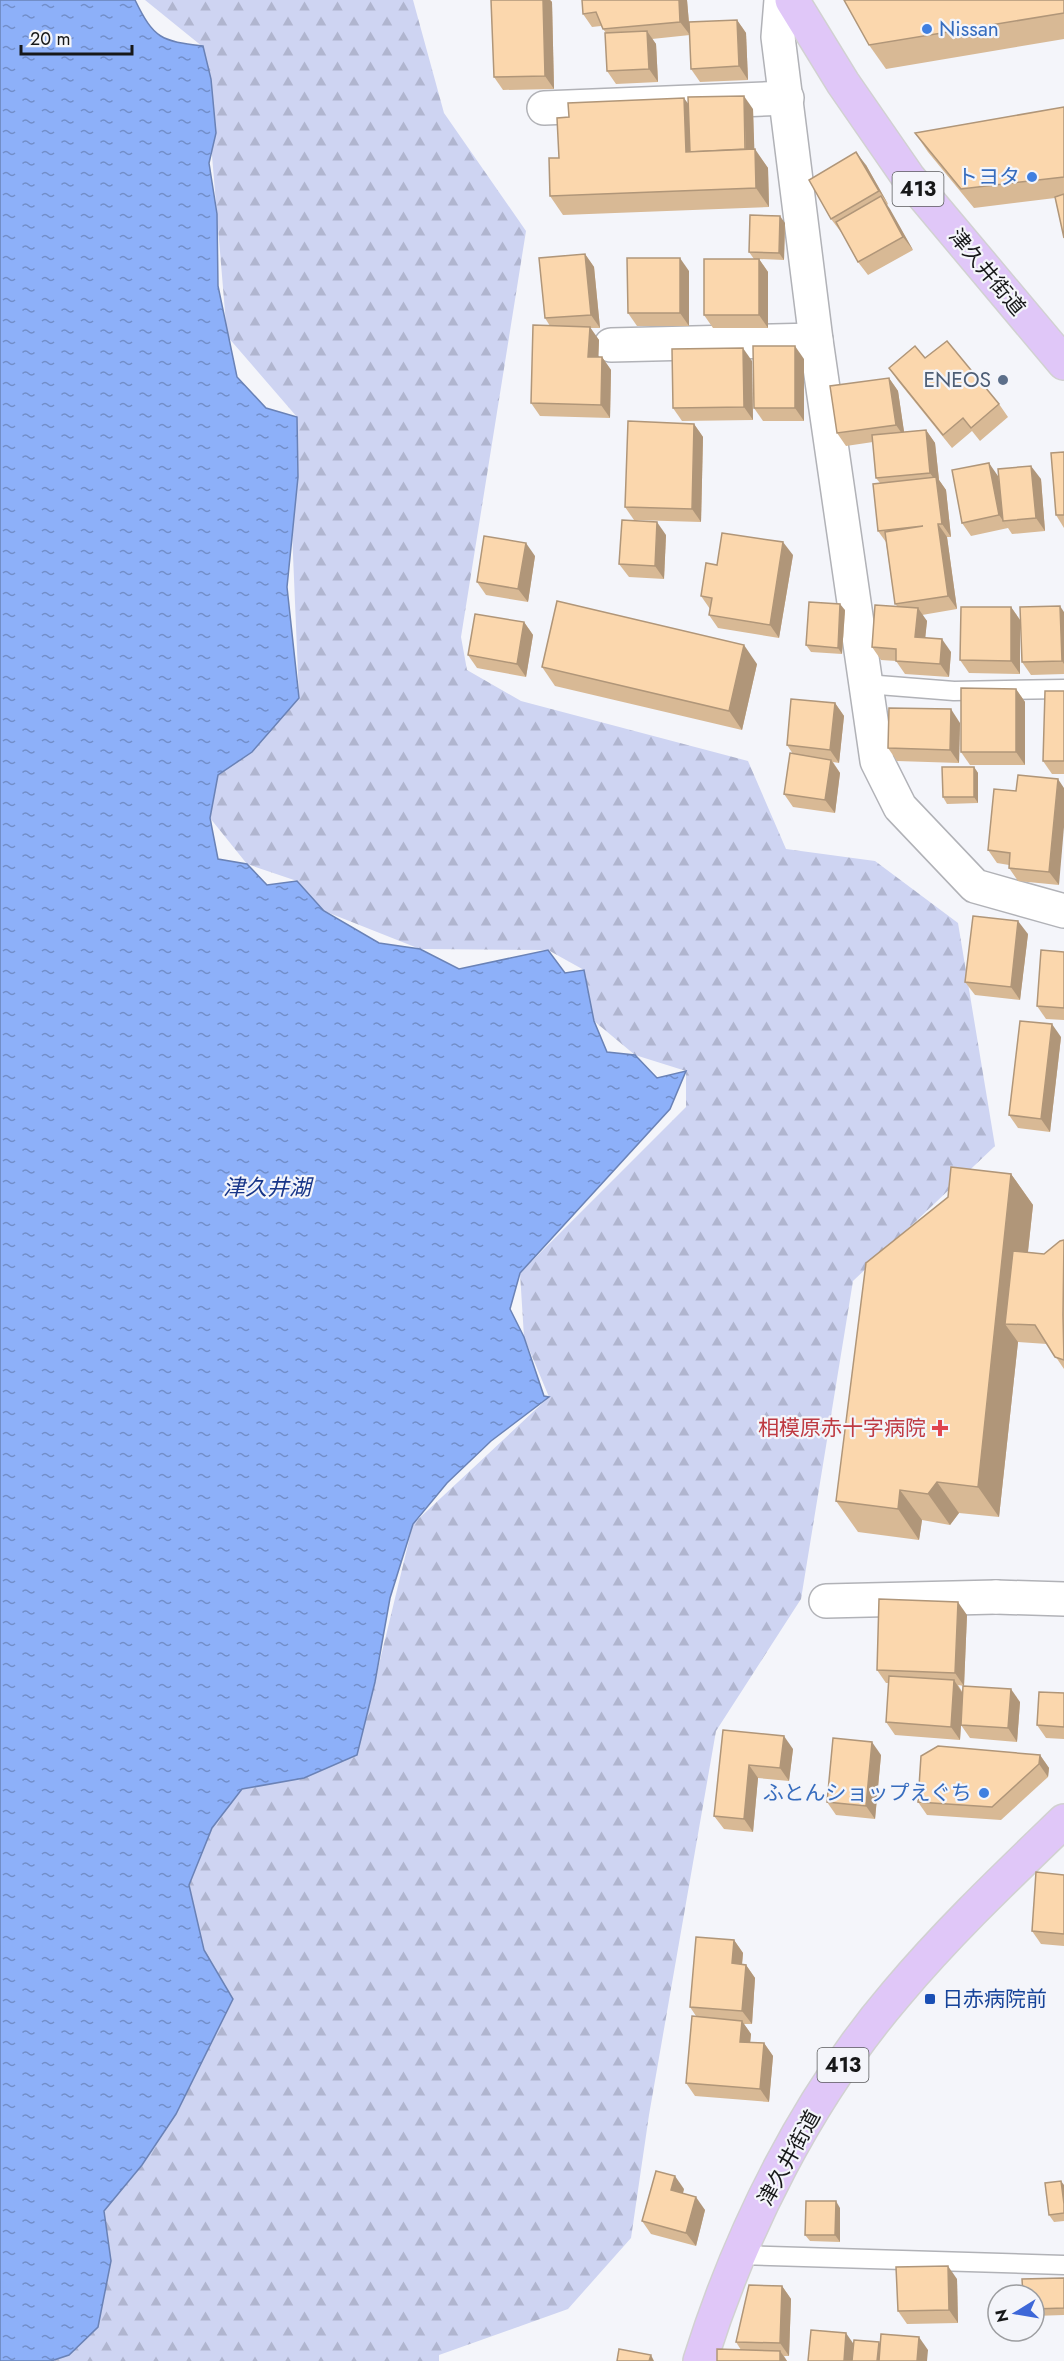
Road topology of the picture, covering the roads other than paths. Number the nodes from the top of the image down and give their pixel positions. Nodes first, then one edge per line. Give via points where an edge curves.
1 (781, 0) edge
2 (792, 0) edge
3 (787, 98) junction
4 (544, 108) dead end
5 (816, 340) junction
6 (611, 345) dead end
7 (1064, 363) edge
8 (866, 684) junction
9 (1064, 688) edge
10 (1064, 911) edge
11 (1064, 1599) edge
12 (826, 1601) dead end
13 (1064, 1821) edge
14 (739, 2255) junction
15 (1064, 2265) edge
16 (700, 2361) edge

1 - 3 street via 778,37
2 - 7 highway, 津久井街道 / 413 via 908,177
3 - 4 street
3 - 5 street
5 - 6 street
5 - 8 street
8 - 9 lane via 954,690
8 - 10 street via 877,761 900,807 975,886
11 - 12 street
13 - 14 highway, 津久井街道 / 413 via 957,1925 877,2017 804,2127
14 - 15 lane
14 - 16 highway, 津久井街道 / 413

